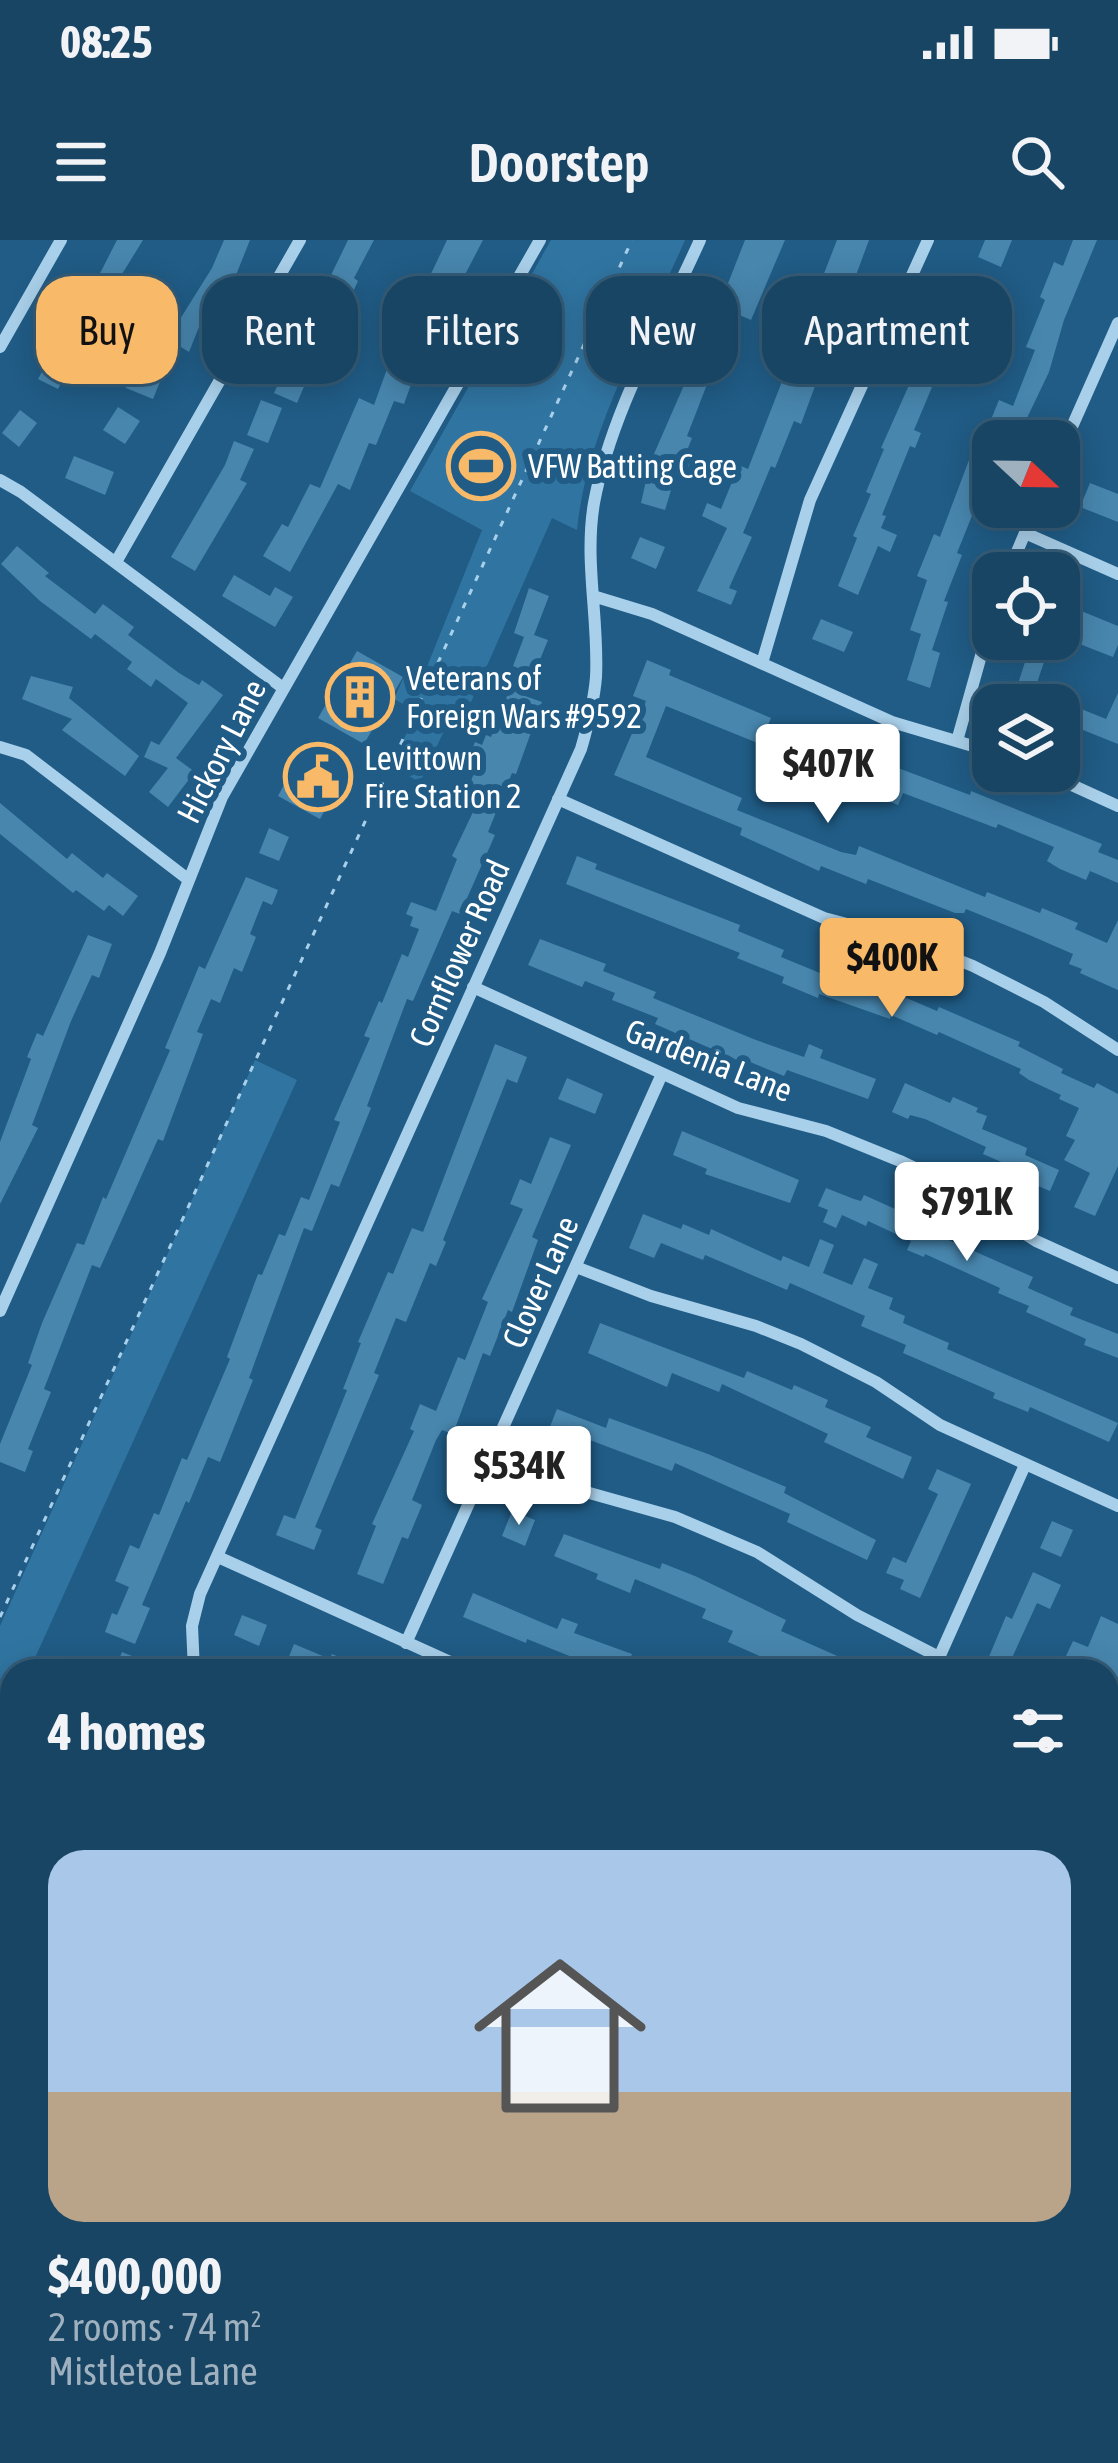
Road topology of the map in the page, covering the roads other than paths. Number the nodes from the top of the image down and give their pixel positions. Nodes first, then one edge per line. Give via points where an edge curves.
1 (61, 240) edge
2 (300, 240) edge
3 (540, 240) edge
4 (700, 240) edge
5 (928, 240) edge
6 (1118, 323) edge
7 (1114, 345) edge
8 (0, 347) edge
9 (1077, 420) edge
10 (0, 480) edge
11 (1027, 528) edge
12 (1025, 533) junction
13 (1017, 552) edge
14 (116, 562) junction
15 (1118, 574) edge
16 (593, 596) junction
17 (980, 660) edge
18 (762, 663) junction
19 (283, 688) junction
20 (957, 741) junction
21 (972, 746) edge
22 (0, 748) edge
23 (1080, 789) edge
24 (558, 799) junction
25 (1118, 806) edge
26 (189, 880) junction
27 (473, 987) junction
28 (1118, 1049) edge
29 (662, 1074) junction
30 (1118, 1258) edge
31 (576, 1267) junction
32 (1114, 1276) edge
33 (0, 1311) edge
34 (493, 1453) junction
35 (1025, 1465) junction
36 (1118, 1506) edge
37 (218, 1557) junction
38 (406, 1642) junction
39 (939, 1657) joint
40 (193, 1659) edge
41 (444, 1659) edge

1 - 8 street
2 - 14 street
3 - 19 street, Hickory Lane
4 - 16 street, Cornflower Road via 608,447 594,506
5 - 18 street via 810,500
6 - 7 street
7 - 9 street
10 - 14 street
11 - 12 street
12 - 13 street
12 - 15 street
14 - 19 street
16 - 18 street
16 - 24 street, Cornflower Road via 591,713
17 - 20 street
18 - 20 street via 892,722
19 - 26 street, Hickory Lane via 222,797
20 - 21 street
22 - 26 street via 26,754
23 - 25 street
24 - 27 street, Cornflower Road
24 - 28 street via 824,918 973,966
26 - 33 street, Hickory Lane
27 - 29 street, Gardenia Lane
27 - 37 street, Cornflower Road
29 - 31 street, Clover Lane
29 - 32 street, Gardenia Lane via 900,1161 1036,1241
30 - 32 street
31 - 34 street, Clover Lane
31 - 35 street via 802,1344
34 - 38 street, Clover Lane
34 - 39 street via 757,1552
35 - 36 street
35 - 39 street
37 - 38 street
37 - 40 street, Cornflower Road via 192,1626
38 - 41 street

